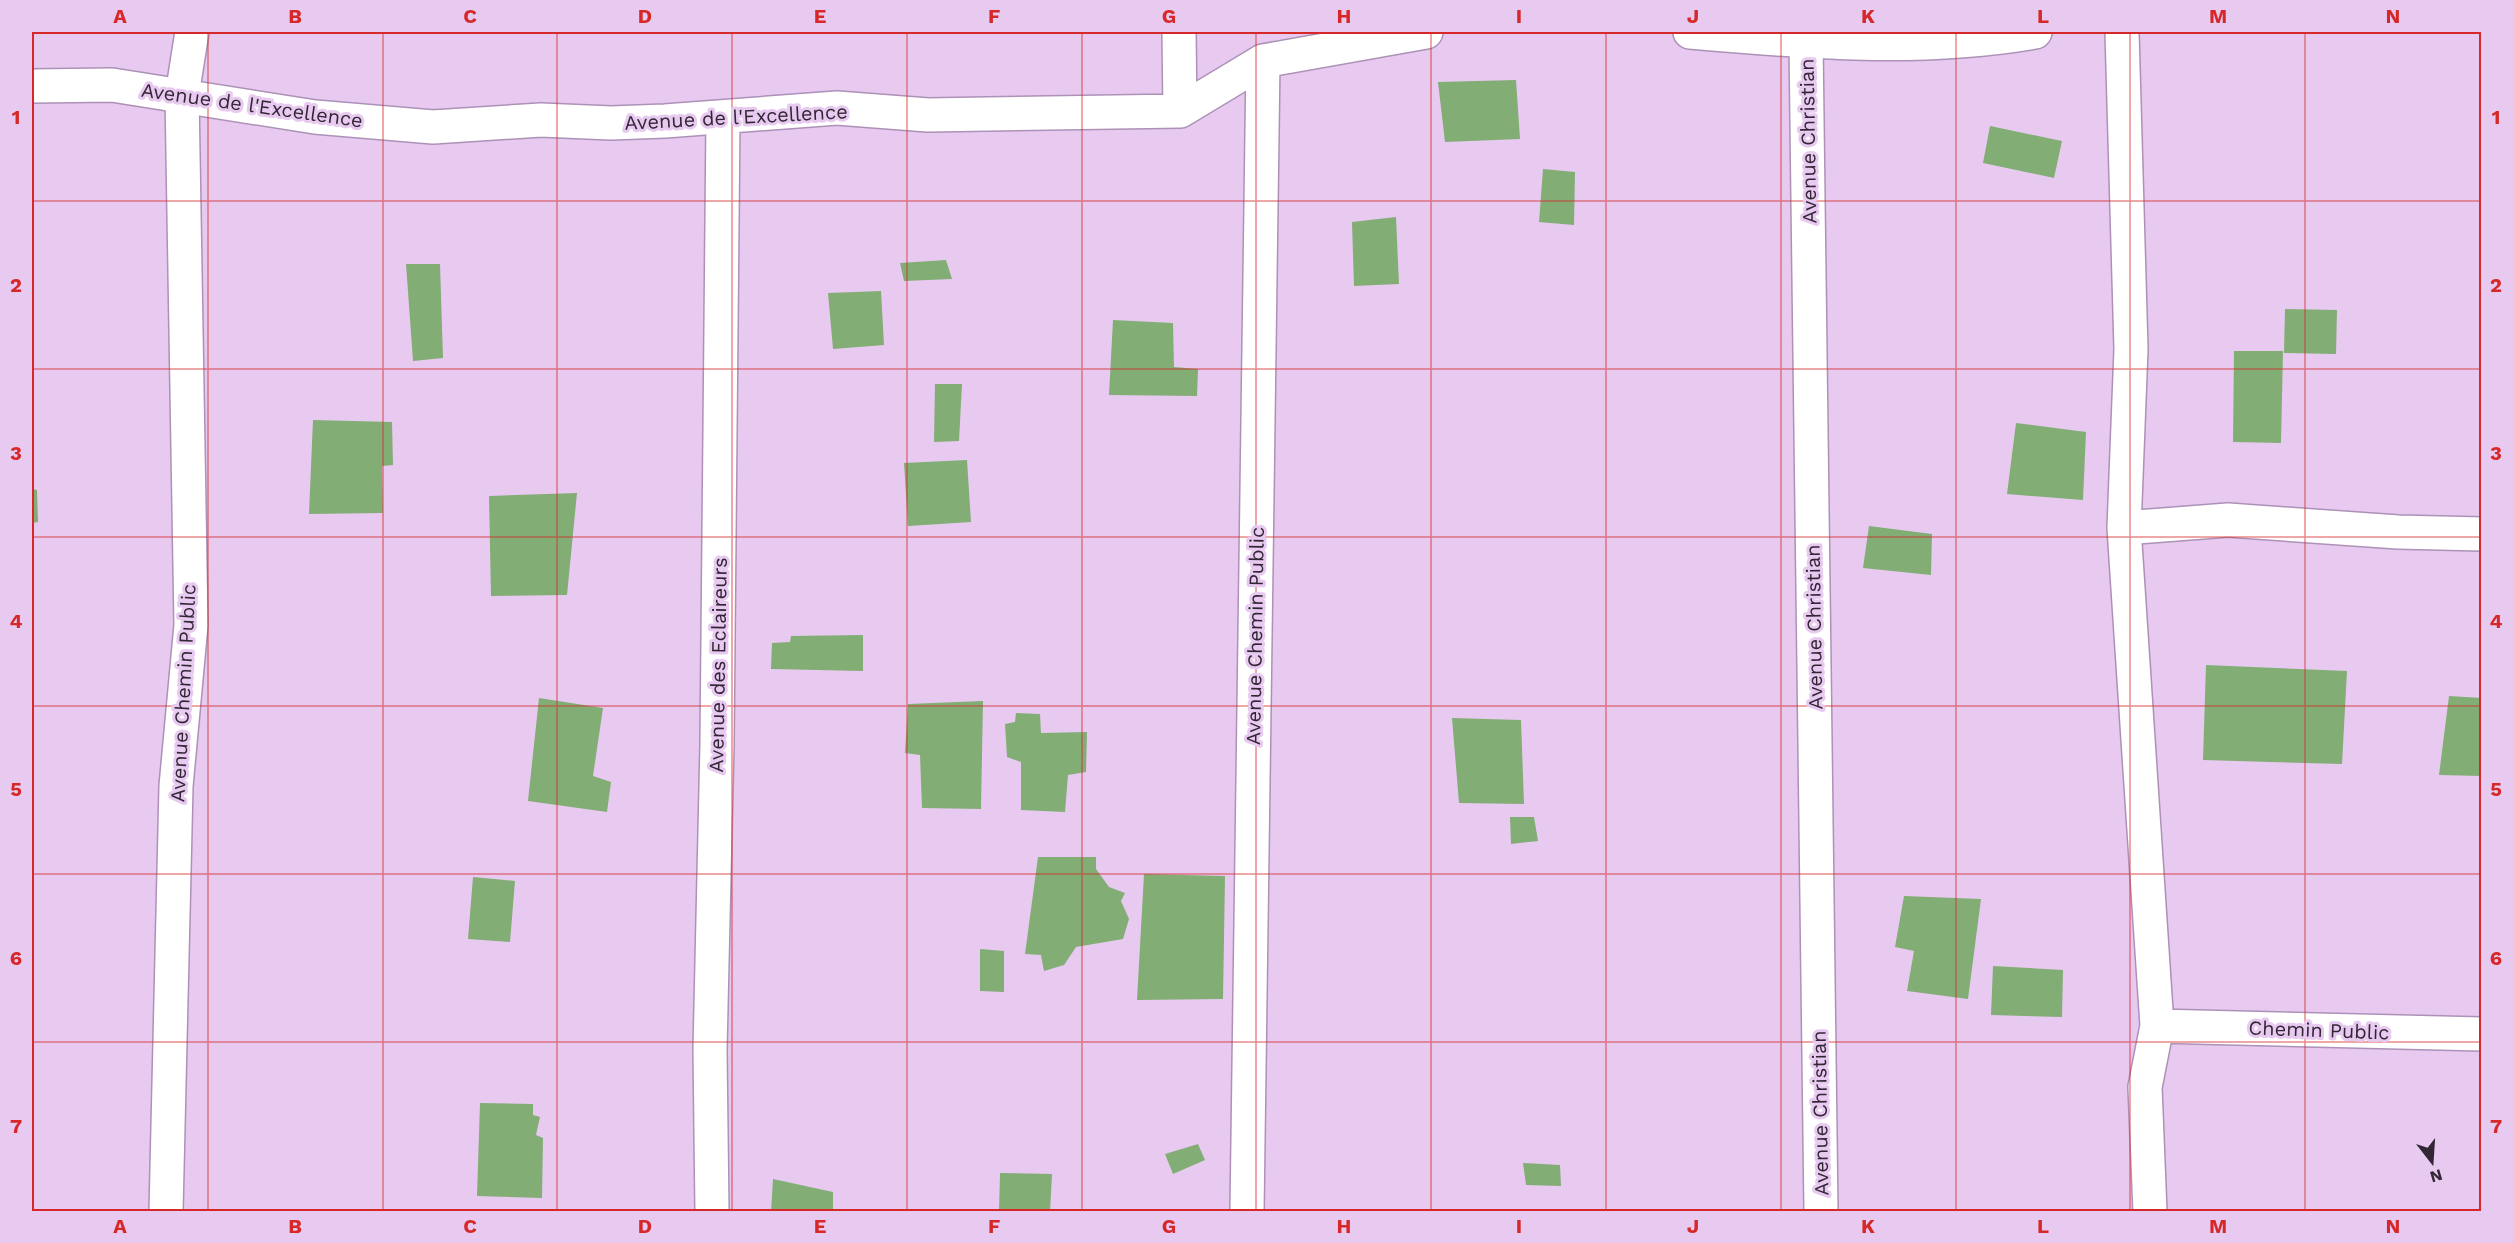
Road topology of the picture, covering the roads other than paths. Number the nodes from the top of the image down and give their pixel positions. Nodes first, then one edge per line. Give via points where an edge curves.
1 (192, 32) edge
2 (1179, 32) edge
3 (1426, 32) edge
4 (1690, 32) edge
5 (2035, 32) edge
6 (2122, 32) edge
7 (1806, 42) junction
8 (1263, 61) junction
9 (32, 86) edge
10 (182, 95) junction
11 (1180, 111) junction
12 (723, 117) junction
13 (2124, 528) junction
14 (2481, 534) edge
15 (2157, 1026) junction
16 (2481, 1034) edge
17 (166, 1212) edge
18 (712, 1212) edge
19 (1247, 1212) edge
20 (1821, 1212) edge
21 (2150, 1212) edge

1 - 10 street, Avenue Chemin Public
2 - 11 street
3 - 8 street
4 - 7 street
5 - 7 street via 1934,44
6 - 13 street via 2130,349
7 - 20 street, Avenue Christian
8 - 11 street
8 - 19 street, Avenue Chemin Public
9 - 10 street, Avenue de l'Excellence via 112,85
10 - 12 street, Avenue de l'Excellence via 315,117 433,127 541,120 611,123
10 - 17 street, Avenue Chemin Public via 191,625 176,786
11 - 12 street, Avenue de l'Excellence via 928,115 837,108
12 - 18 street, Avenue des Eclaireurs via 710,1050
13 - 14 street via 2228,520
13 - 15 street
15 - 16 street, Chemin Public
15 - 21 street via 2145,1087

